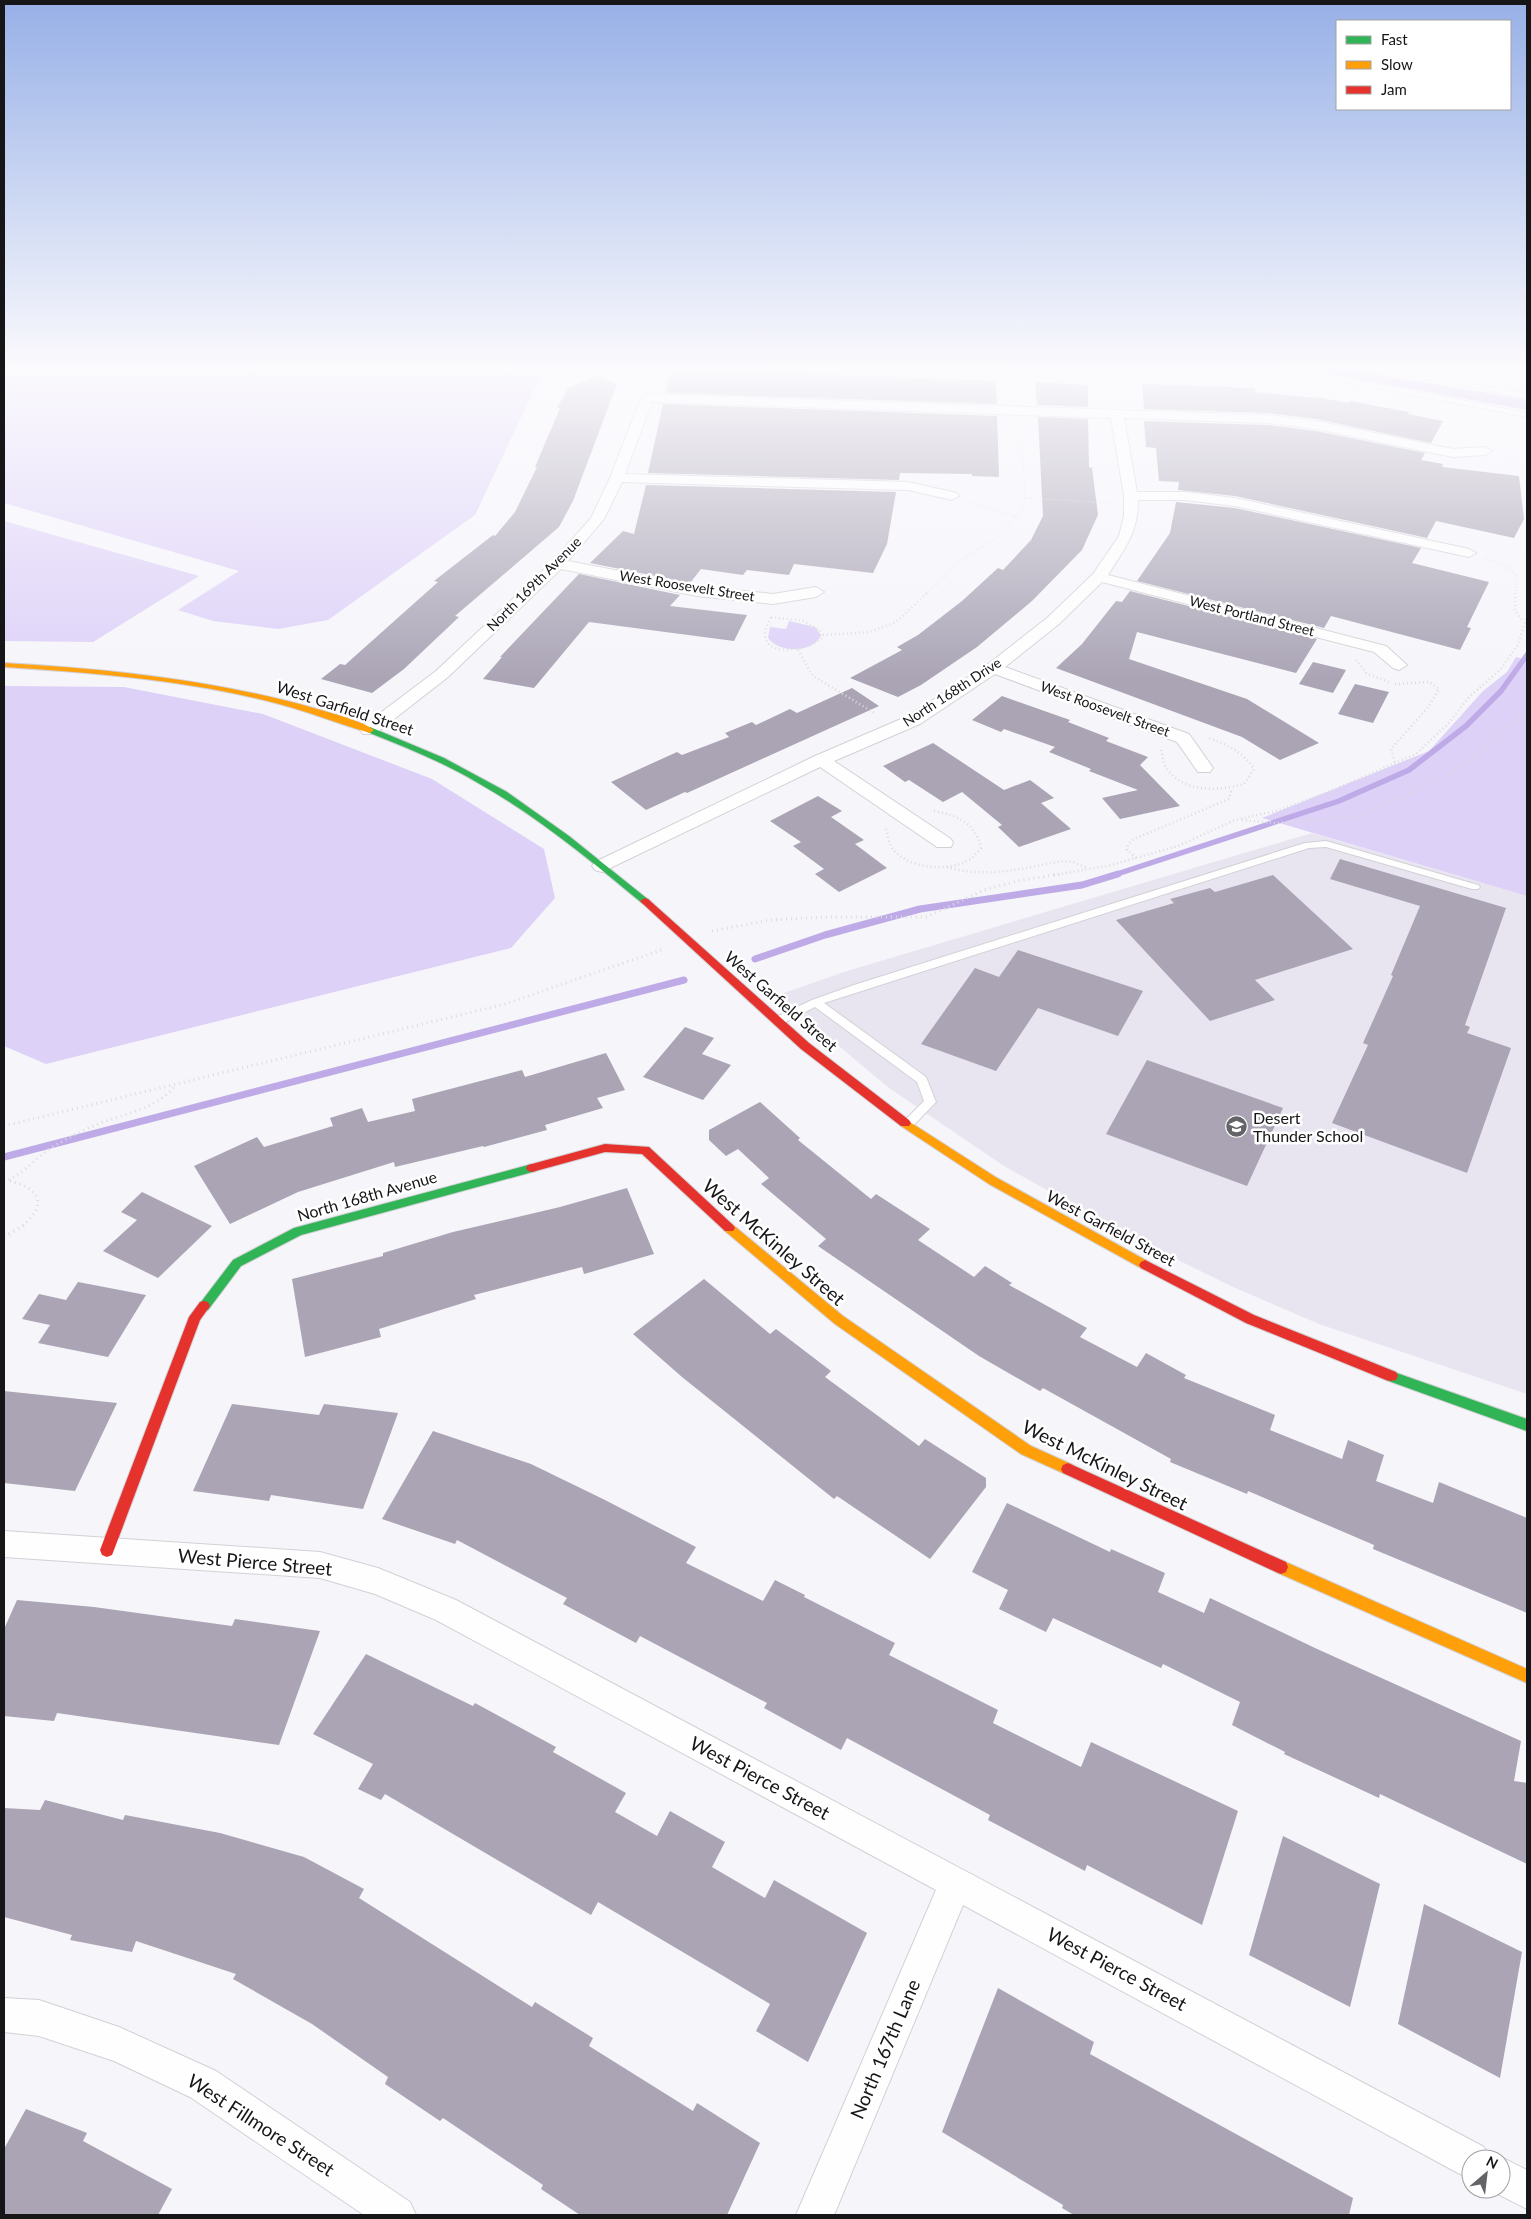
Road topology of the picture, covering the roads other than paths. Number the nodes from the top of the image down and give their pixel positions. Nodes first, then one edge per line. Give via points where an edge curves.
1 (618, 475) edge
2 (1127, 475) edge
3 (617, 478) junction
4 (952, 496) road end
5 (1131, 500) junction
6 (1469, 553) road end
7 (558, 564) junction
8 (1099, 577) junction
9 (816, 592) dead end
10 (4, 665) edge
11 (1399, 665) dead end
12 (992, 668) junction
13 (369, 730) junction
14 (821, 760) junction
15 (1204, 768) dead end
16 (944, 843) dead end
17 (602, 866) junction
18 (1475, 887) dead end
19 (816, 1002) junction
20 (778, 1021) junction
21 (908, 1124) junction
22 (645, 1150) joint
23 (1527, 1424) edge
24 (4, 1544) edge
25 (107, 1550) junction
26 (1527, 1676) edge
27 (956, 1882) junction
28 (4, 2015) edge
29 (1461, 2155) edge
30 (1511, 2181) edge
31 (1527, 2190) edge
32 (397, 2215) edge
33 (815, 2215) edge

1 - 3 street, North 169th Avenue
2 - 5 street, North 168th Drive
3 - 4 street via 908,486
3 - 7 street, North 169th Avenue via 597,519
5 - 6 street via 1185,496 1236,502
5 - 8 street, North 168th Drive via 1126,536
7 - 9 street, West Roosevelt Street via 696,591 773,599
7 - 13 street, North 169th Avenue via 442,674
8 - 11 street, West Portland Street via 1380,649
8 - 12 street, North 168th Drive via 1053,621
10 - 13 street, West Garfield Street via 81,668 186,682 280,703
12 - 14 street, North 168th Drive via 914,720
12 - 15 street, West Roosevelt Street via 1183,738
13 - 17 street, West Garfield Street via 476,778 540,818
14 - 16 street
14 - 17 street, North 168th Drive
17 - 20 street, West Garfield Street
18 - 19 lane via 1326,844 1308,845
19 - 20 lane
19 - 21 lane via 922,1080 930,1102
20 - 21 street, West Garfield Street via 805,1046
21 - 23 street, West Garfield Street via 1008,1191 1161,1274 1271,1328 1416,1387
22 - 25 street, North 168th Avenue via 605,1148 298,1231 237,1263 195,1317
22 - 26 street, West McKinley Street via 710,1212 839,1320 1026,1450 1376,1611
24 - 25 street, West Pierce Street
25 - 27 street, West Pierce Street via 320,1565 378,1581 455,1614
27 - 29 street, West Pierce Street
27 - 33 street, North 167th Lane
28 - 32 street, West Fillmore Street via 39,2018 119,2045 203,2084
30 - 31 street

